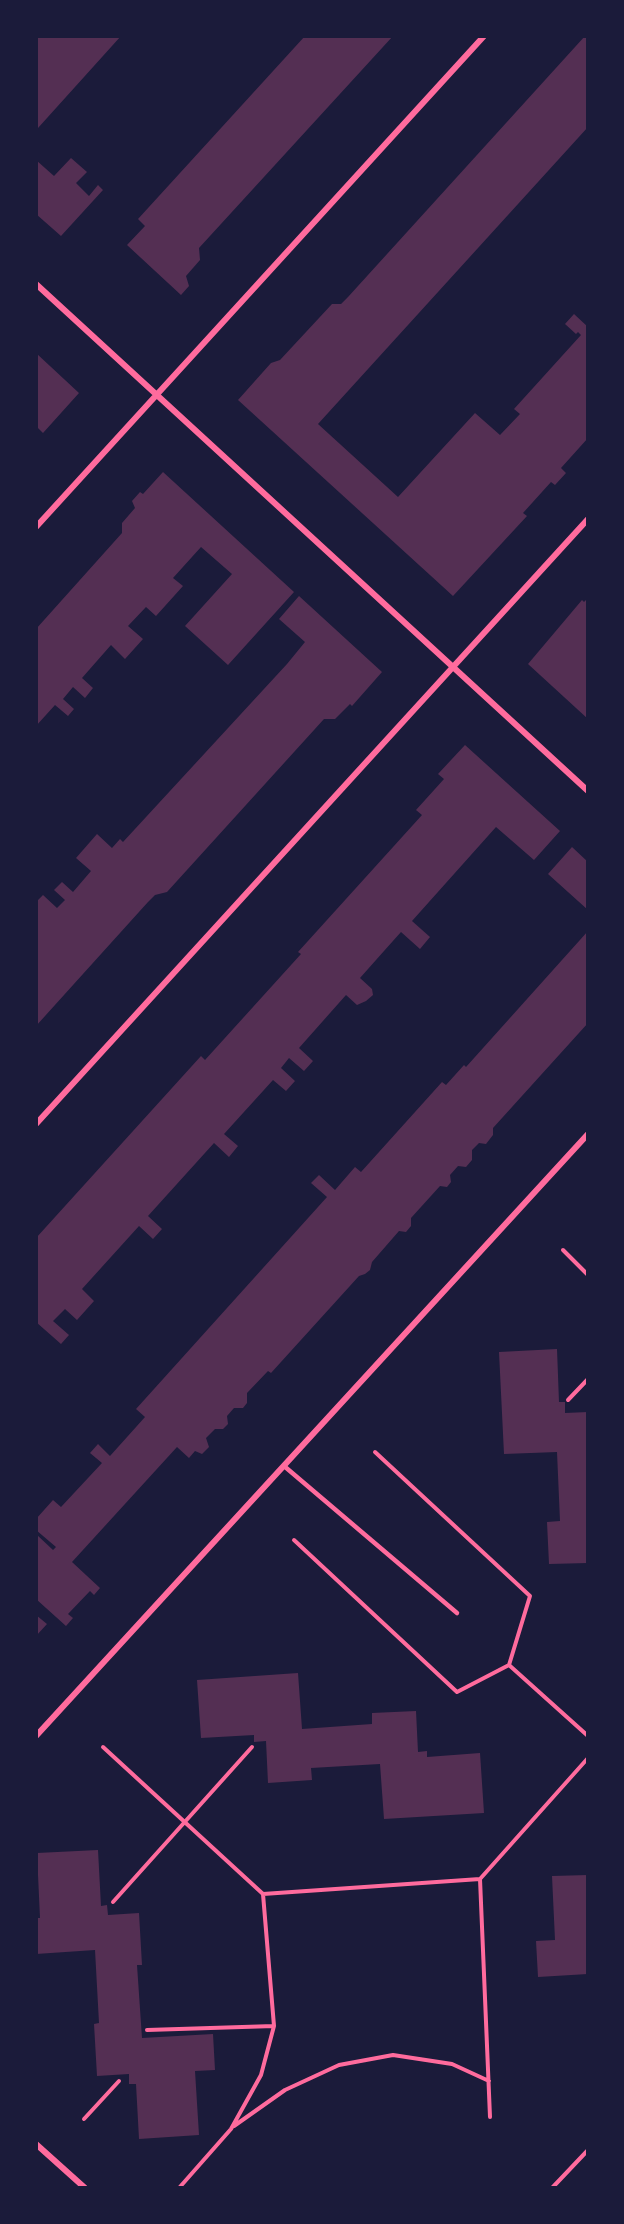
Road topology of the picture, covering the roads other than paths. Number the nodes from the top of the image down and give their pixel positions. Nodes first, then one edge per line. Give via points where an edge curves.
1 (484, 36) edge
2 (36, 284) edge
3 (157, 395) junction
4 (588, 519) edge
5 (36, 527) edge
6 (452, 666) junction
7 (588, 791) edge
8 (36, 1124) edge
9 (588, 1134) edge
10 (284, 1466) junction
11 (457, 1613) dead end
12 (36, 1736) edge
13 (36, 2144) edge
14 (85, 2188) edge

1 - 3 street
2 - 3 street
3 - 5 street
3 - 6 street
4 - 6 street
6 - 7 street
6 - 8 street
9 - 10 street
10 - 11 lane
10 - 12 street
13 - 14 street

